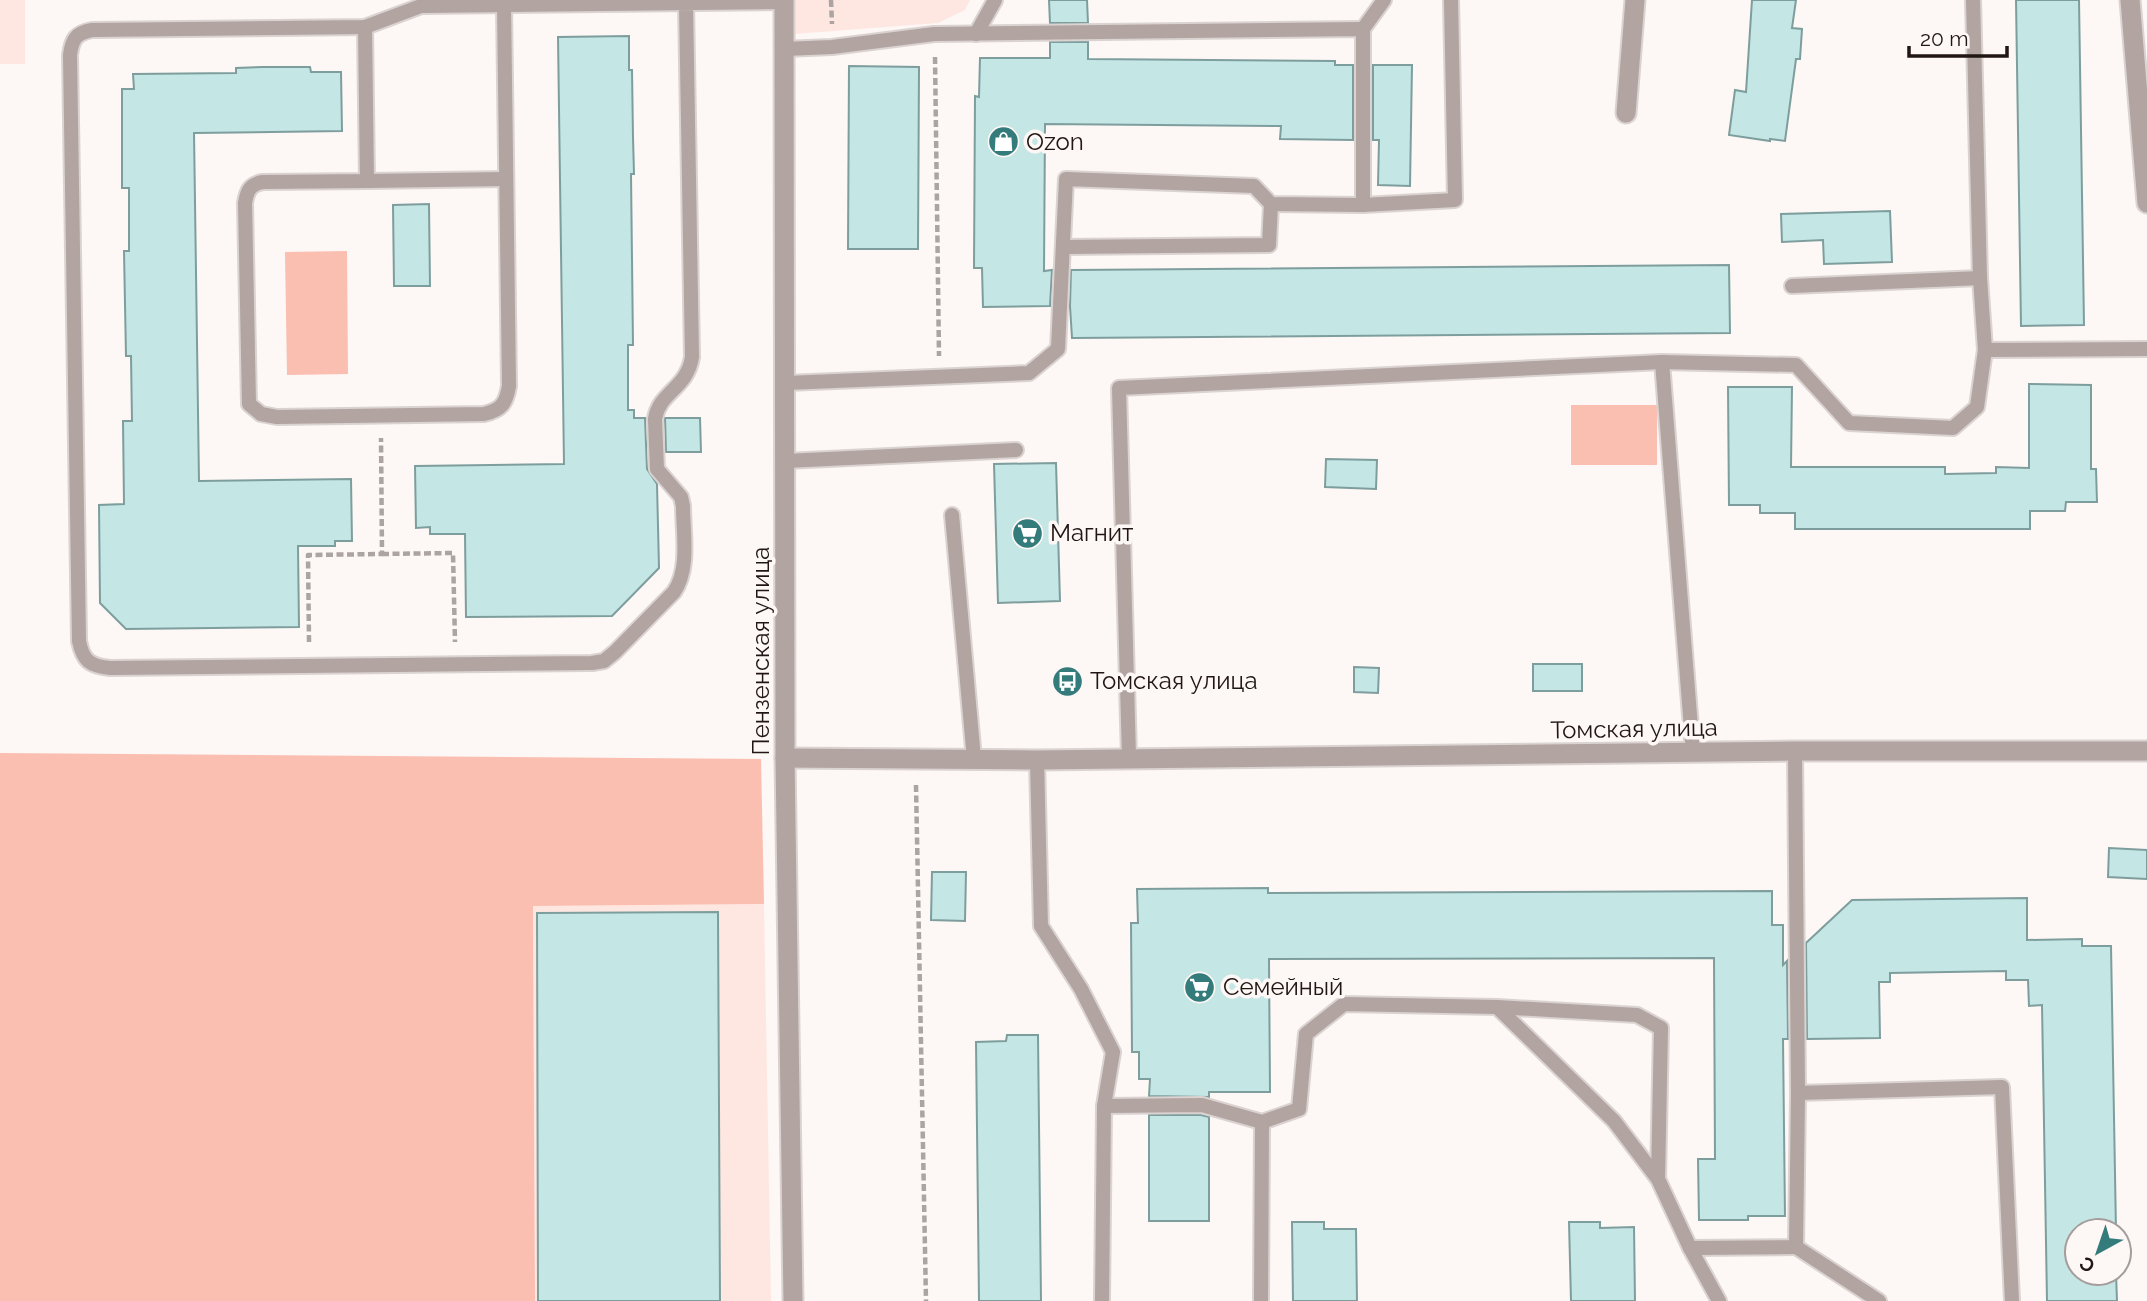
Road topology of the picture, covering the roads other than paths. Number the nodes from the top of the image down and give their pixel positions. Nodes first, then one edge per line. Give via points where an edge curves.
1 (995, 0) edge
2 (1384, 0) edge
3 (1451, 0) edge
4 (1635, 0) edge
5 (1973, 0) edge
6 (2130, 0) edge
7 (784, 1) edge
8 (686, 3) junction
9 (504, 5) junction
10 (365, 27) junction
11 (1363, 29) junction
12 (976, 34) junction
13 (784, 49) junction
14 (1626, 113) dead end
15 (506, 179) junction
16 (367, 181) junction
17 (2147, 203) edge
18 (1271, 204) junction
19 (1363, 205) junction
20 (1063, 247) junction
21 (1980, 278) junction
22 (1792, 286) dead end
23 (2147, 349) edge
24 (1984, 350) junction
25 (1662, 362) junction
26 (786, 383) junction
27 (1016, 450) dead end
28 (786, 461) junction
29 (953, 515) dead end
30 (1795, 751) junction
31 (2147, 751) edge
32 (1693, 753) junction
33 (1129, 757) junction
34 (785, 758) junction
35 (974, 759) junction
36 (1037, 760) junction
37 (1497, 1007) junction
38 (1798, 1093) junction
39 (1104, 1106) junction
40 (1262, 1122) junction
41 (1658, 1179) junction
42 (1796, 1247) junction
43 (1690, 1248) junction
44 (793, 1301) edge
45 (1102, 1301) edge
46 (1261, 1301) edge
47 (1719, 1301) edge
48 (1879, 1301) edge
49 (2012, 1301) edge

1 - 12 lane
2 - 11 lane
3 - 19 lane via 1455,200
4 - 14 street
5 - 21 lane
6 - 17 street
7 - 8 lane
7 - 13 street, Пензенская улица
8 - 9 lane
8 - 10 lane via 692,357 690,371 663,401 654,419 657,469 681,497 684,569 674,592 604,661 592,663 94,666 82,654 79,641 72,41 92,30
9 - 10 lane via 421,6
9 - 15 lane
10 - 16 lane
11 - 12 lane
11 - 19 lane
12 - 13 lane
13 - 26 street, Пензенская улица
15 - 16 lane
15 - 16 lane via 509,386 507,401 498,411 380,416 261,414 249,404 247,390 247,191 263,182
18 - 19 lane
18 - 20 lane via 1269,245
18 - 20 lane via 1254,186 1066,178
20 - 26 lane via 1058,349 1029,373
21 - 22 lane
21 - 24 lane
23 - 24 lane
24 - 25 lane via 1977,407 1953,429 1849,423 1796,365
25 - 32 lane
25 - 33 lane via 1119,388
26 - 28 street, Пензенская улица
27 - 28 lane
28 - 34 street, Пензенская улица
29 - 35 lane
30 - 31 street, Томская улица
30 - 32 street, Томская улица
30 - 38 lane
32 - 33 street, Томская улица
33 - 36 street, Томская улица
34 - 35 street, Томская улица
34 - 44 street, Пензенская улица
35 - 36 street, Томская улица
36 - 39 lane via 1041,926 1113,1052
37 - 40 lane via 1345,1003 1306,1034 1299,1109
37 - 41 lane via 1614,1121
37 - 41 lane via 1637,1015 1661,1028
38 - 42 lane
38 - 49 lane via 2003,1087
39 - 40 lane via 1202,1105
39 - 45 lane
40 - 46 lane
41 - 43 lane
42 - 43 lane
42 - 48 lane
43 - 47 lane

